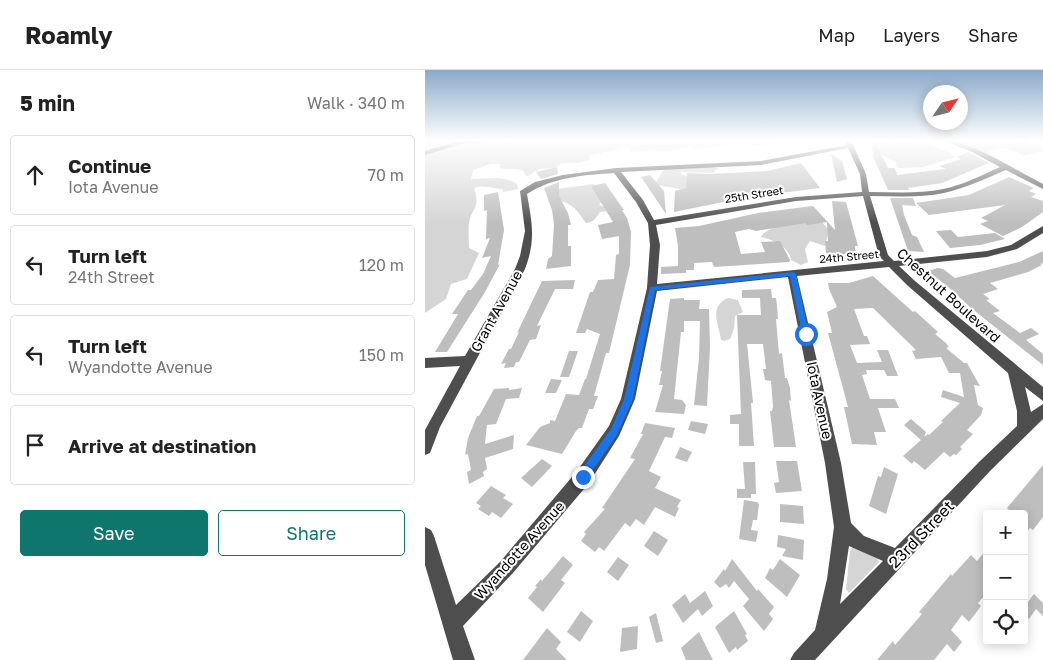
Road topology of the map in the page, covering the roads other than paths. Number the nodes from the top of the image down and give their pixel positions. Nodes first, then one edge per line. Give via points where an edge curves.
1 (668, 168) edge
2 (860, 168) edge
3 (1005, 168) joint
4 (616, 170) junction
5 (1040, 178) edge
6 (1028, 179) junction
7 (1043, 187) edge
8 (865, 189) junction
9 (652, 223) junction
10 (1043, 229) edge
11 (891, 265) junction
12 (793, 274) junction
13 (652, 288) junction
14 (469, 361) junction
15 (425, 363) edge
16 (1013, 371) junction
17 (1043, 395) edge
18 (1043, 410) edge
19 (1024, 428) junction
20 (425, 448) edge
21 (843, 527) junction
22 (425, 536) edge
23 (898, 558) junction
24 (452, 623) junction
25 (824, 636) junction
26 (464, 660) edge
27 (801, 660) edge

1 - 4 street
2 - 8 street, Chestnut Boulevard
3 - 6 street
3 - 8 street, 25th Street via 943,191 905,194
4 - 9 street, Wyandotte Avenue
4 - 14 street, Grant Avenue via 547,180 530,186 523,193 529,230 524,258
5 - 6 street
6 - 7 street
8 - 9 street, 25th Street
8 - 11 street, Chestnut Boulevard via 883,252
9 - 13 street, Wyandotte Avenue via 655,256
10 - 11 street, 24th Street via 997,252
11 - 12 street, 24th Street
11 - 16 street, Chestnut Boulevard
12 - 13 street, 24th Street
12 - 21 street, Iota Avenue via 833,463
13 - 24 street, Wyandotte Avenue via 628,399 614,432 557,510
14 - 15 street
14 - 20 street, Grant Avenue
16 - 17 street, Chestnut Boulevard
16 - 19 street via 1024,411
18 - 19 street, 23rd Street
19 - 23 street, 23rd Street
21 - 23 street via 858,542
21 - 25 street, Iota Avenue
22 - 24 street
23 - 25 street, 23rd Street
24 - 26 street
25 - 27 street, 23rd Street

